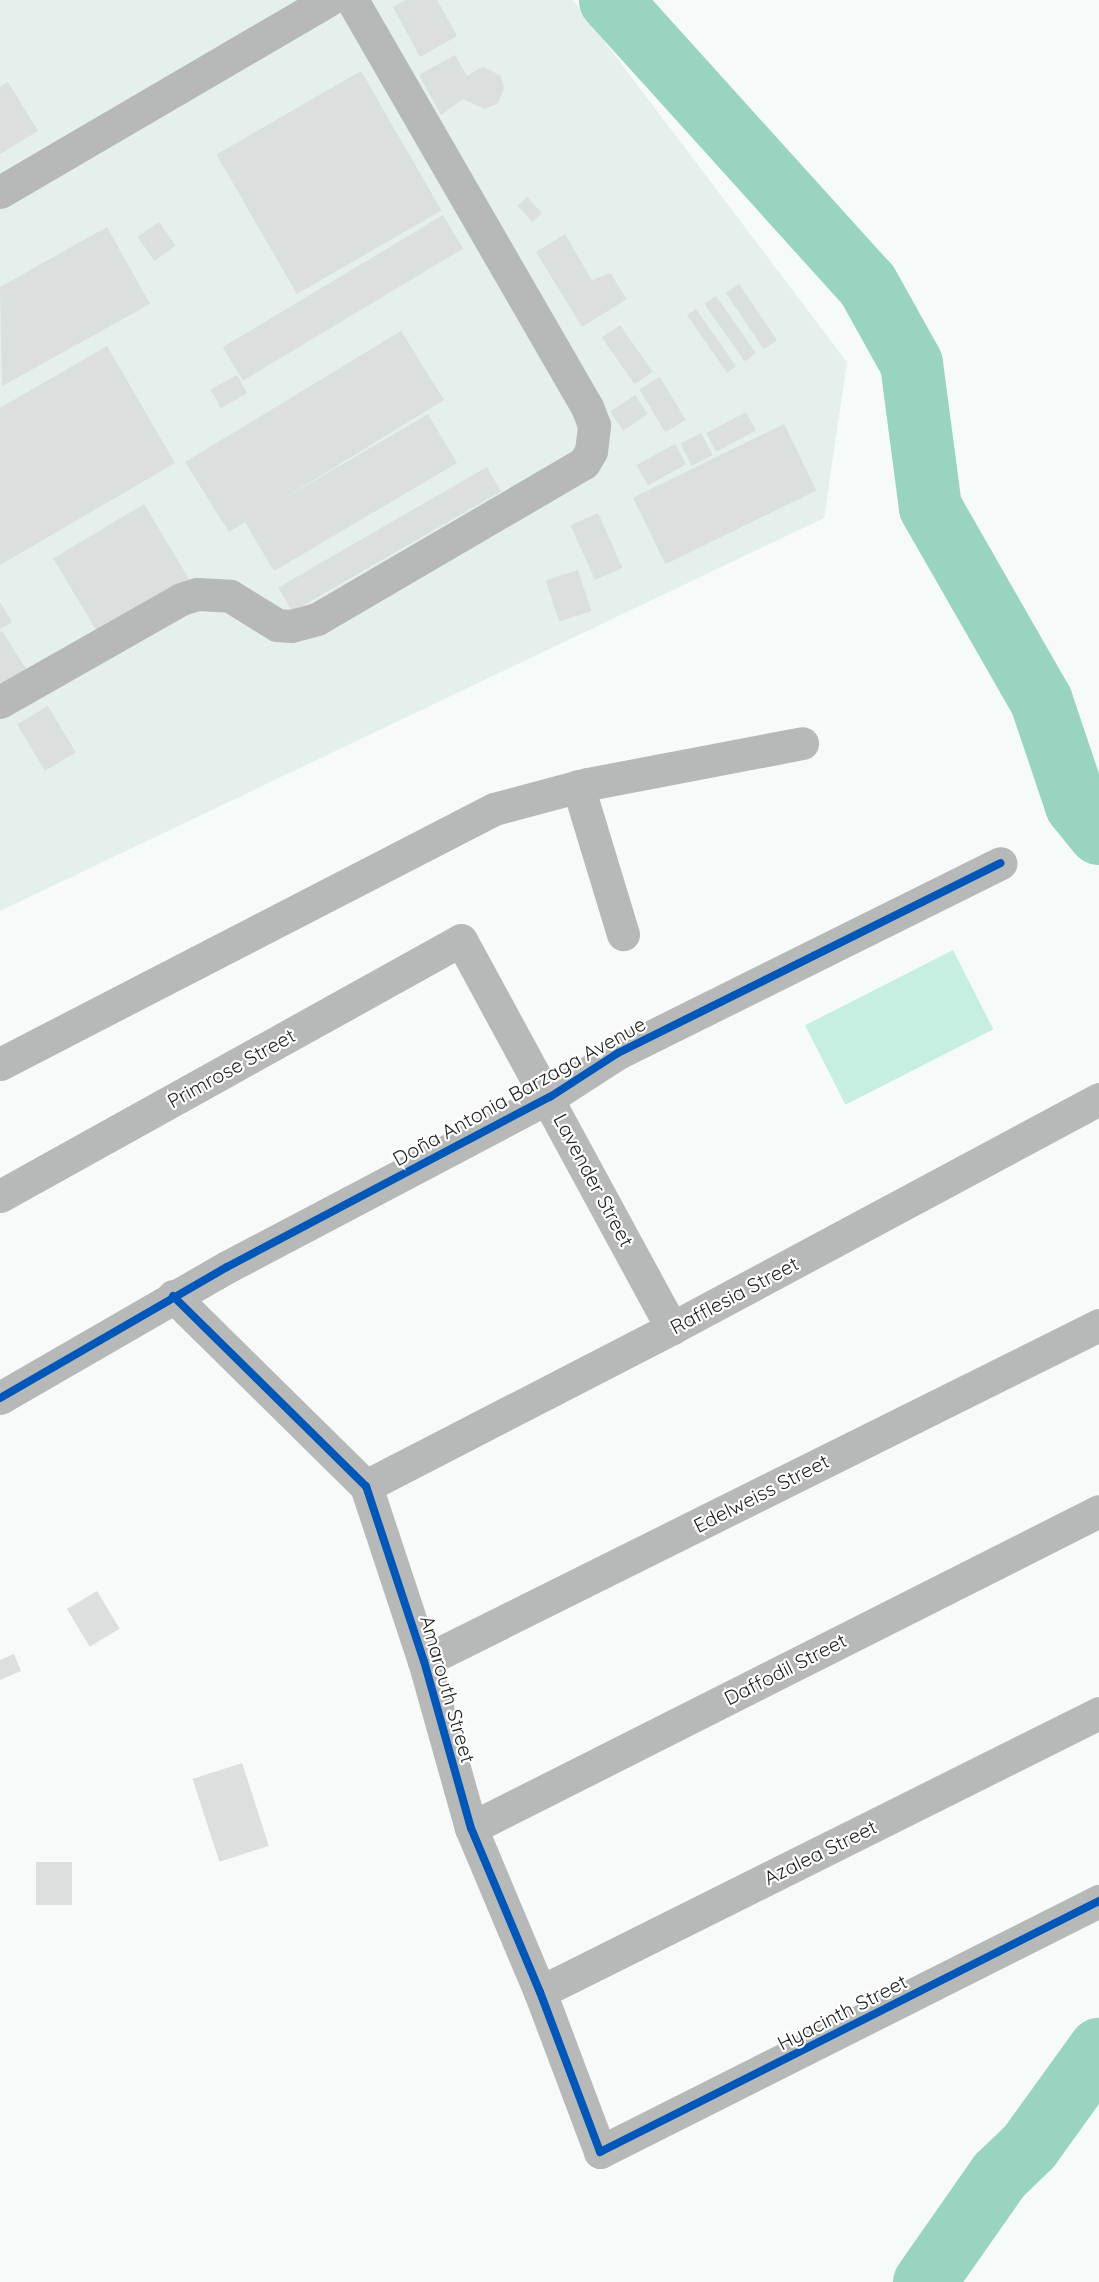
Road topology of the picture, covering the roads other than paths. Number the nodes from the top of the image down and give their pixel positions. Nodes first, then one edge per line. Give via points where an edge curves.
1 (328, 0) edge
2 (352, 0) edge
3 (0, 192) edge
4 (0, 702) edge
5 (802, 743) dead end
6 (578, 786) junction
7 (1000, 863) dead end
8 (623, 934) dead end
9 (461, 940) joint
10 (0, 1064) edge
11 (550, 1097) junction
12 (1099, 1099) edge
13 (0, 1196) edge
14 (173, 1296) junction
15 (1099, 1325) edge
16 (672, 1328) junction
17 (0, 1398) edge
18 (366, 1486) junction
19 (1099, 1511) edge
20 (424, 1661) junction
21 (1095, 1726) edge
22 (471, 1828) junction
23 (1099, 1901) edge
24 (540, 1992) junction
25 (600, 2152) joint

1 - 3 street
2 - 4 street via 587,407 594,425 591,451 584,463 317,620 277,625 236,598 197,594 181,599
5 - 6 street
6 - 8 street
6 - 10 street via 494,809
7 - 11 street, Doña Antonia Barzaga Avenue via 618,1053
9 - 11 street, Lavender Street
9 - 13 street, Primrose Street
11 - 14 street, Doña Antonia Barzaga Avenue
11 - 16 street, Lavender Street
12 - 16 street, Rafflesia Street
14 - 17 street, Doña Antonia Barzaga Avenue
14 - 18 street, Amarouth Street
15 - 20 street, Edelweiss Street
16 - 18 street, Rafflesia Street
18 - 20 street, Amarouth Street
19 - 22 street, Daffodil Street
20 - 22 street, Amarouth Street
21 - 24 street, Azalea Street
22 - 24 street, Amarouth Street
23 - 25 street, Hyacinth Street
24 - 25 street, Amarouth Street

